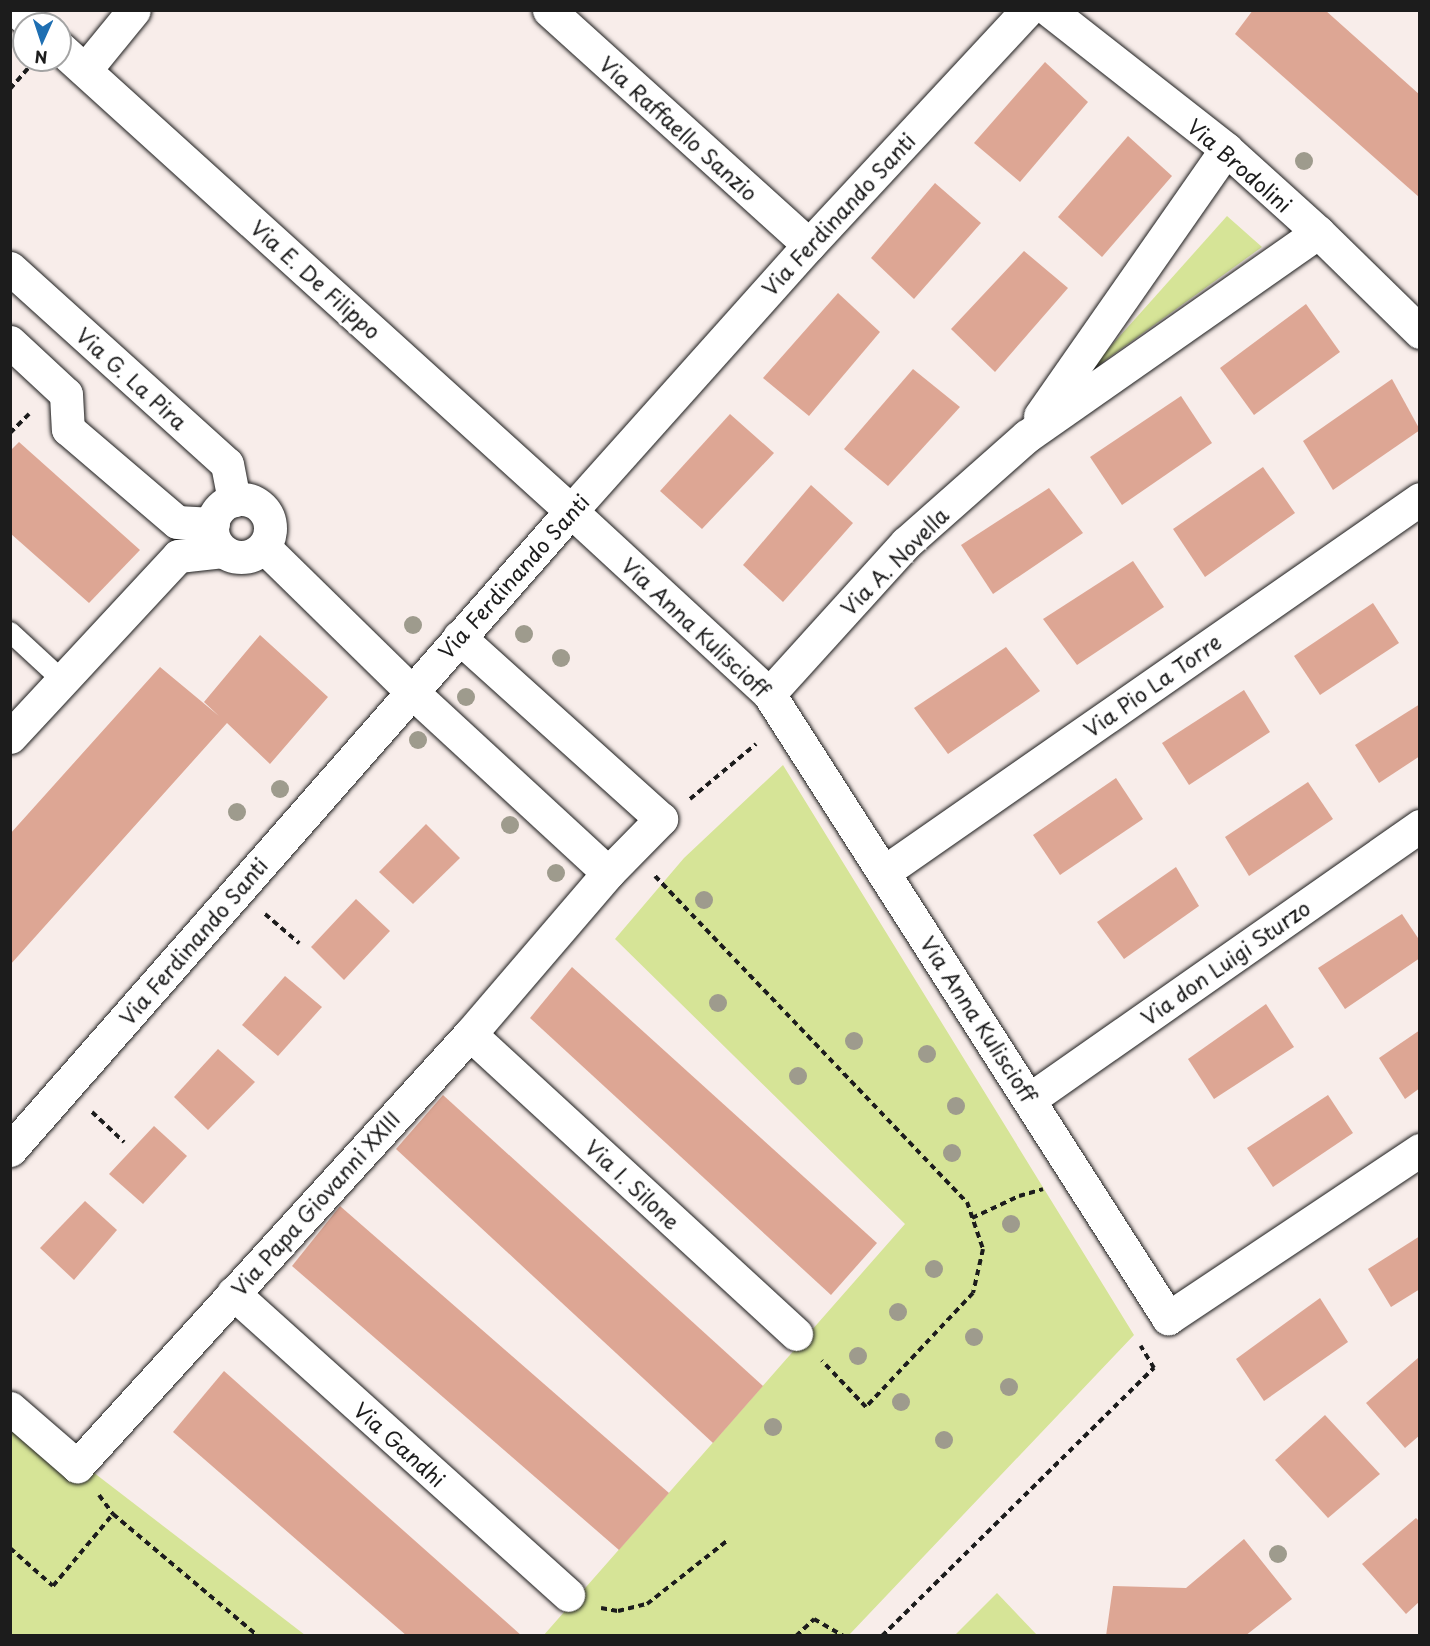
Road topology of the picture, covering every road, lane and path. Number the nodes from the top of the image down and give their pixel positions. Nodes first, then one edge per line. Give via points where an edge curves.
1 (549, 10) edge
2 (1027, 10) edge
3 (1049, 10) edge
4 (127, 13) edge
5 (72, 59) edge
6 (85, 70) junction
7 (25, 72) edge
8 (10, 89) edge
9 (1226, 149) junction
10 (1318, 232) junction
11 (809, 245) junction
12 (10, 268) edge
13 (1419, 332) edge
14 (10, 342) edge
15 (1027, 436) junction
16 (1419, 499) edge
17 (571, 511) junction
18 (223, 525) junction
19 (264, 547) junction
20 (10, 632) edge
21 (459, 637) junction
22 (62, 680) junction
23 (411, 691) junction
24 (769, 694) junction
25 (10, 737) edge
26 (764, 737) dead end
27 (684, 804) dead end
28 (1419, 826) edge
29 (619, 861) junction
30 (884, 872) junction
31 (470, 1034) junction
32 (1030, 1099) junction
33 (10, 1150) edge
34 (1419, 1150) edge
35 (1038, 1179) dead end
36 (1044, 1189) junction
37 (1050, 1199) dead end
38 (972, 1218) junction
39 (233, 1293) junction
40 (796, 1334) joint
41 (1139, 1343) dead end
42 (10, 1408) edge
43 (77, 1466) junction
44 (113, 1514) junction
45 (728, 1540) dead end
46 (10, 1548) edge
47 (568, 1595) joint
48 (258, 1635) edge
49 (796, 1635) edge
50 (843, 1635) edge
51 (882, 1635) edge

1 - 11 street, Via Raffaello Sanzio
2 - 11 street, Via Ferdinando Santi
3 - 9 street, Via Brodolini
4 - 6 street
5 - 6 street, Via E. De Filippo
6 - 17 street, Via E. De Filippo
7 - 8 path
9 - 10 street, Via Brodolini
9 - 15 street, Via A. Novella
10 - 13 street, Via Brodolini
10 - 15 street, Via A. Novella
11 - 17 street, Via Ferdinando Santi
12 - 18 street, Via G. La Pira via 227,464
14 - 18 street via 66,394 68,429 177,522
15 - 24 street, Via A. Novella via 906,543
16 - 30 street, Via Pio La Torre
17 - 21 street, Via Ferdinando Santi
17 - 24 street, Via Anna Kuliscioff
18 - 19 street via 242,557
18 - 19 street via 256,503 271,528
18 - 22 street via 178,556
19 - 23 street
20 - 22 lane
21 - 23 street, Via Ferdinando Santi
21 - 29 street, Via Papa Giovanni XXIII via 661,819
22 - 25 street
23 - 29 street
23 - 33 street, Via Ferdinando Santi
24 - 30 street, Via Anna Kuliscioff
26 - 27 path
28 - 32 street, Via don Luigi Sturzo
29 - 31 street, Via Papa Giovanni XXIII
29 - 38 path via 967,1202
30 - 32 street, Via Anna Kuliscioff
31 - 39 street, Via Papa Giovanni XXIII
31 - 40 street, Via I. Silone
32 - 34 street, Via Anna Kuliscioff via 1168,1318
35 - 36 path
36 - 37 path
36 - 38 path
38 - 40 path via 983,1249 974,1293 866,1407
39 - 43 street, Via Papa Giovanni XXIII
39 - 47 street, Via Gandhi
41 - 51 path via 1154,1368
42 - 43 street
43 - 44 path
44 - 46 path via 52,1586
44 - 48 path
45 - 47 path via 647,1604 618,1611 578,1605
49 - 50 path via 814,1619

